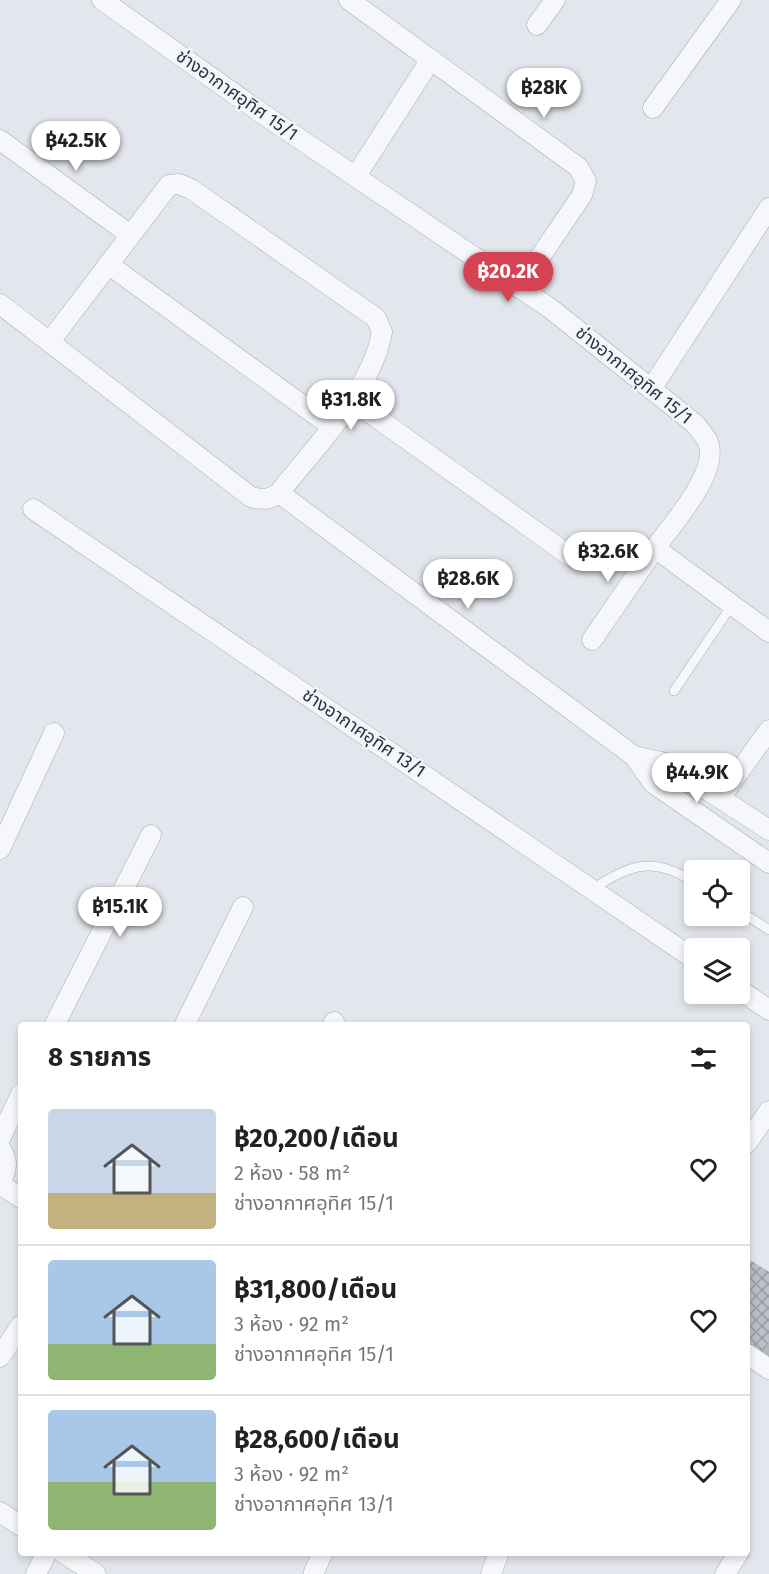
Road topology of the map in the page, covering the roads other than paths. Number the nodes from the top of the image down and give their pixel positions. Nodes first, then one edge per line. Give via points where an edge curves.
1 (102, 0) edge
2 (349, 0) edge
3 (555, 0) edge
4 (731, 0) edge
5 (537, 25) dead end
6 (431, 59) junction
7 (653, 108) dead end
8 (0, 140) edge
9 (356, 176) junction
10 (769, 208) edge
11 (129, 234) junction
12 (108, 264) junction
13 (519, 288) junction
14 (0, 304) edge
15 (51, 340) junction
16 (651, 389) junction
17 (352, 400) junction
18 (331, 426) junction
19 (279, 493) junction
20 (33, 509) dead end
21 (656, 548) junction
22 (570, 556) dead end
23 (732, 605) junction
24 (769, 632) edge
25 (592, 640) dead end
26 (674, 692) dead end
27 (769, 730) edge
28 (54, 733) dead end
29 (634, 756) junction
30 (721, 797) junction
31 (769, 830) edge
32 (151, 835) dead end
33 (0, 849) edge
34 (769, 863) edge
35 (684, 876) edge
36 (594, 888) junction
37 (243, 907) dead end
38 (750, 918) edge
39 (769, 930) edge
40 (684, 951) edge
41 (750, 997) edge
42 (769, 1010) edge
43 (56, 1022) edge
44 (186, 1022) edge
45 (18, 1100) edge
46 (766, 1121) edge
47 (0, 1139) edge
48 (750, 1140) edge
49 (0, 1148) edge
50 (0, 1184) edge
51 (18, 1196) edge
52 (18, 1330) edge
53 (750, 1356) edge
54 (0, 1357) edge
55 (769, 1369) edge
56 (0, 1512) edge
57 (18, 1524) edge
58 (45, 1556) edge
59 (68, 1556) edge
60 (321, 1556) edge
61 (736, 1556) edge
62 (314, 1572) dead end
63 (36, 1574) edge
64 (96, 1574) edge
65 (725, 1574) edge

1 - 9 street, ช่างอากาศอุทิศ 15/1
2 - 6 street
3 - 5 street
4 - 7 street
6 - 9 street
6 - 13 street via 578,166 586,181 582,195
8 - 11 street
9 - 13 street, ช่างอากาศอุทิศ 15/1
10 - 16 street
11 - 12 street
11 - 17 street via 169,185 179,184 376,318 382,332 380,345
12 - 15 street
12 - 18 street
13 - 16 street, ช่างอากาศอุทิศ 15/1
14 - 15 street
15 - 19 street via 251,497 270,500
16 - 21 street, ช่างอากาศอุทิศ 15/1 via 694,423 708,442 710,457 689,503
17 - 18 street
17 - 22 street
18 - 19 street
19 - 29 street
20 - 36 street, ช่างอากาศอุทิศ 13/1
21 - 23 street
21 - 25 street, ช่างอากาศอุทิศ 15/1
23 - 24 street
23 - 26 lane
27 - 30 street
28 - 33 street
29 - 30 street via 666,764
29 - 34 street via 653,783
30 - 31 street
32 - 43 street
35 - 36 lane via 650,865 622,870
36 - 40 street, ช่างอากาศอุทิศ 13/1
37 - 44 street
38 - 39 lane
41 - 42 street
45 - 47 street
46 - 48 street
49 - 50 street via 6,1156 6,1171
50 - 51 street
52 - 54 street
53 - 55 street
56 - 57 street
58 - 63 street
59 - 64 street
60 - 62 street
61 - 65 street

